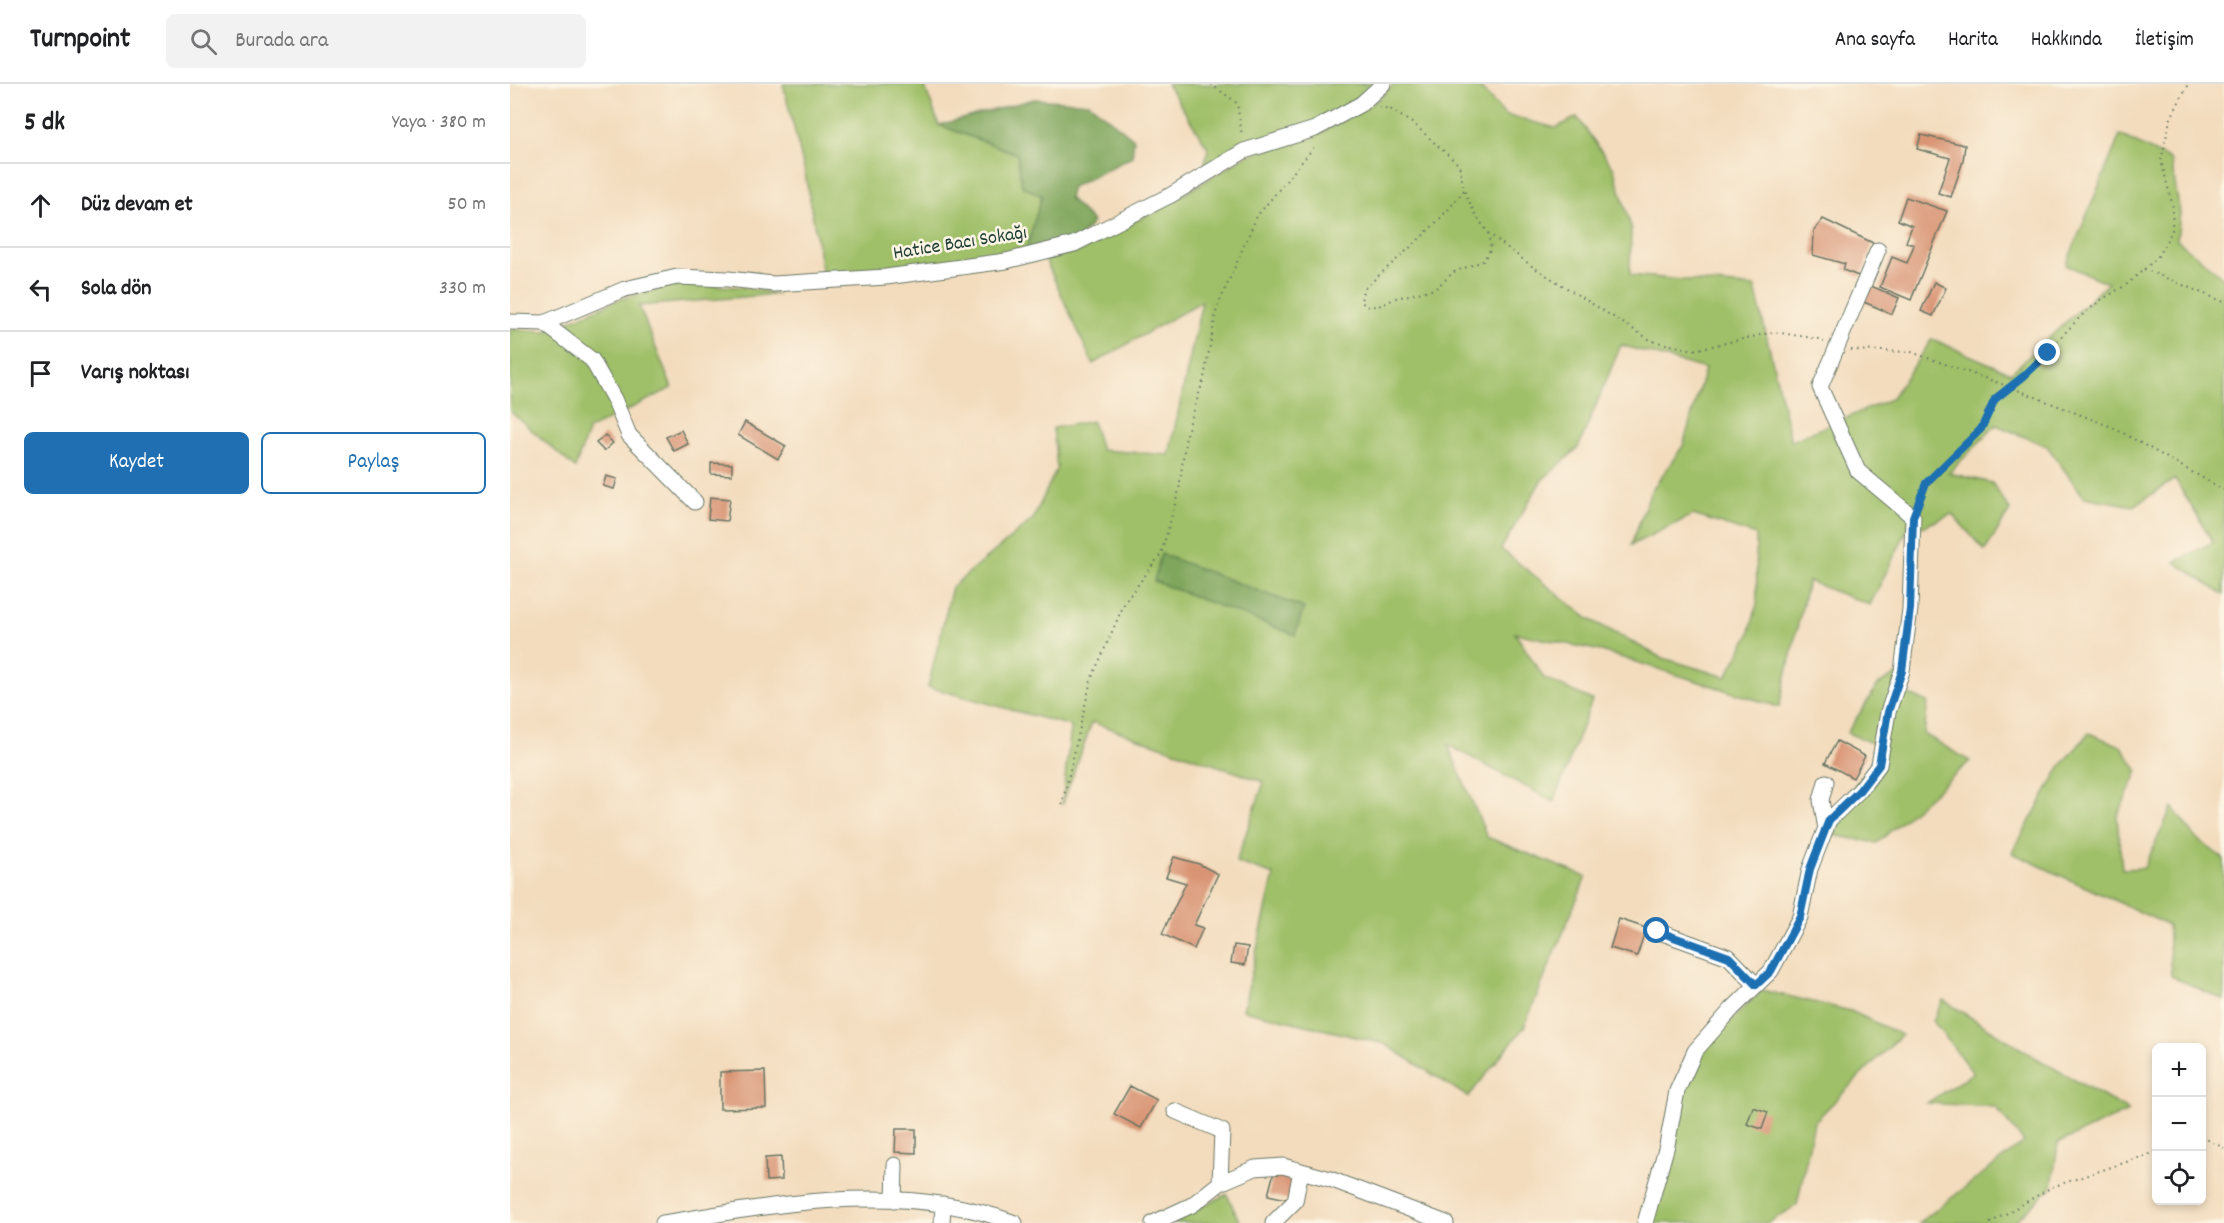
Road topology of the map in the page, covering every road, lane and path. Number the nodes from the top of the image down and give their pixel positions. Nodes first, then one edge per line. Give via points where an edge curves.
1 (1211, 84) edge
2 (1383, 84) edge
3 (2188, 84) edge
4 (1361, 104) junction
5 (1322, 138) dead end
6 (1244, 151) junction
7 (1464, 190) junction
8 (1488, 233) junction
9 (1878, 250) dead end
10 (2144, 269) junction
11 (2224, 302) edge
12 (510, 322) edge
13 (544, 323) junction
14 (1836, 349) junction
15 (2010, 387) junction
16 (2224, 490) edge
17 (695, 502) dead end
18 (1913, 517) junction
19 (1826, 783) dead end
20 (1062, 805) dead end
21 (1826, 829) junction
22 (1657, 931) dead end
23 (1756, 985) junction
24 (1175, 1111) dead end
25 (2206, 1139) edge
26 (2224, 1148) edge
27 (2152, 1154) edge
28 (895, 1165) dead end
29 (1301, 1171) junction
30 (1220, 1183) junction
31 (894, 1200) junction
32 (943, 1204) junction
33 (663, 1223) edge
34 (942, 1223) edge
35 (1015, 1223) edge
36 (1153, 1223) edge
37 (1272, 1223) edge
38 (1446, 1223) edge
39 (1645, 1223) edge
40 (1990, 1223) edge

1 - 6 path via 1237,103
2 - 4 street, Hatice Bacı Sokağı
3 - 10 path via 2170,120 2161,161 2173,207 2172,231 2157,258
4 - 6 street, Hatice Bacı Sokağı via 1315,129
4 - 7 path via 1390,109 1415,125 1458,165
5 - 20 path via 1257,216 1217,308 1204,378 1186,435 1179,490 1161,554 1125,602 1091,680
6 - 13 street, Hatice Bacı Sokağı via 1171,195 1074,244 1006,261 886,277 774,284 677,277 625,289
7 - 8 path
7 - 8 path via 1418,240 1363,290 1361,302 1369,307 1382,305 1435,289 1454,272 1483,261 1491,248
8 - 14 path via 1533,267 1652,341 1694,350 1774,332 1819,339
9 - 14 street
10 - 11 path
10 - 15 path via 2081,316
12 - 13 street, Hatice Bacı Sokağı
13 - 17 street via 592,360 629,435
14 - 15 path via 1911,352
14 - 18 street via 1820,387 1858,471
15 - 16 path via 2114,428
15 - 18 path via 1995,399 1981,429 1926,483
18 - 21 street via 1910,609 1902,671 1888,712 1879,765 1829,820
19 - 21 street via 1821,800
21 - 23 street via 1810,869 1800,917 1771,971
22 - 23 street via 1729,957
23 - 39 street via 1695,1051 1677,1091 1667,1145
24 - 30 street via 1222,1131
25 - 26 path
27 - 40 path via 2052,1187
28 - 31 street
29 - 30 street via 1283,1166 1255,1168
29 - 37 street via 1295,1201
29 - 38 street
30 - 36 street via 1191,1206
31 - 32 street
31 - 33 street via 812,1201
32 - 34 street
32 - 35 street

